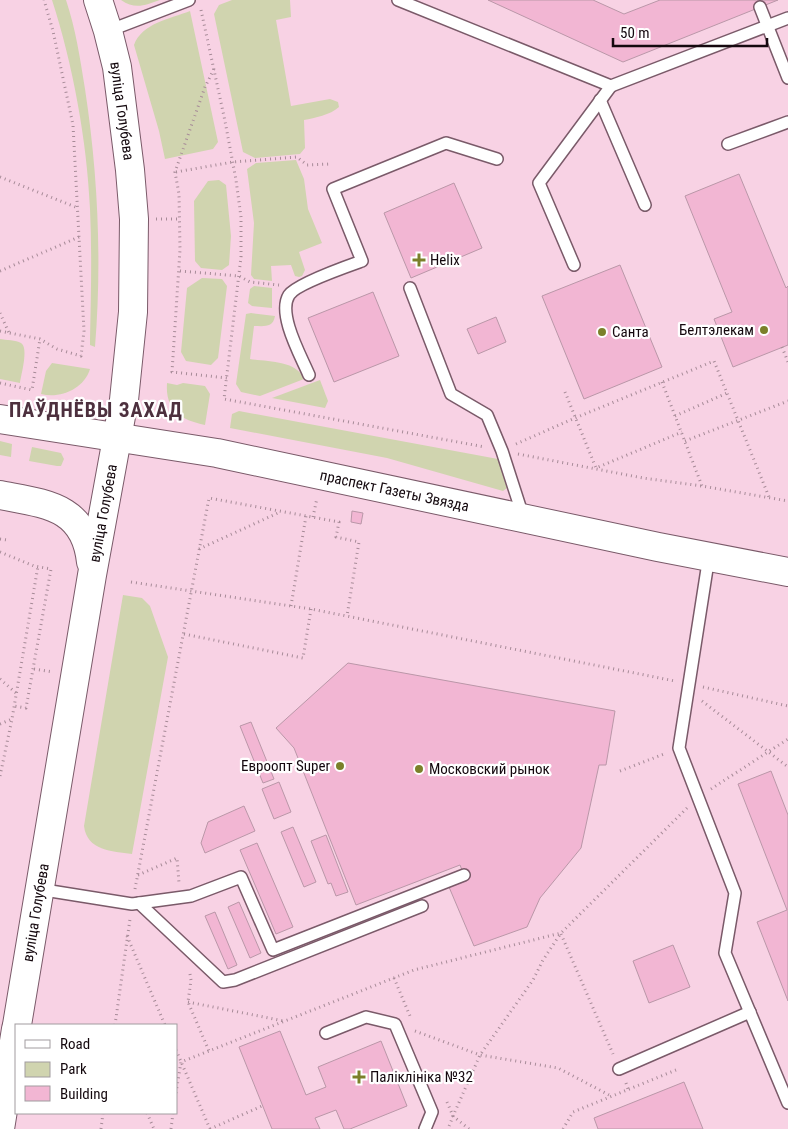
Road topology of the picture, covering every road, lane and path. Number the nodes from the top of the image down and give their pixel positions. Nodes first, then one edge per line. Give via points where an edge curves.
1 (44, 0) edge
2 (98, 0) edge
3 (398, 0) edge
4 (194, 2) edge
5 (760, 7) dead end
6 (788, 18) edge
7 (767, 26) junction
8 (108, 31) junction
9 (214, 69) junction
10 (788, 78) edge
11 (611, 86) junction
12 (600, 100) junction
13 (788, 122) edge
14 (728, 144) dead end
15 (497, 159) dead end
16 (233, 162) junction
17 (331, 164) dead end
18 (176, 172) junction
19 (0, 177) edge
20 (645, 205) dead end
21 (78, 208) junction
22 (79, 237) junction
23 (574, 264) dead end
24 (0, 271) edge
25 (180, 271) junction
26 (239, 276) junction
27 (300, 287) junction
28 (410, 288) dead end
29 (0, 313) edge
30 (0, 331) edge
31 (10, 333) junction
32 (40, 339) junction
33 (782, 348) dead end
34 (788, 362) edge
35 (309, 374) dead end
36 (227, 378) junction
37 (662, 382) junction
38 (0, 384) edge
39 (565, 392) dead end
40 (727, 393) junction
41 (224, 399) dead end
42 (788, 401) edge
43 (676, 416) junction
44 (575, 418) junction
45 (0, 420) edge
46 (738, 420) junction
47 (682, 432) junction
48 (117, 437) junction
49 (685, 441) junction
50 (502, 451) junction
51 (702, 486) dead end
52 (0, 495) edge
53 (769, 497) dead end
54 (278, 511) junction
55 (306, 516) junction
56 (524, 518) junction
57 (0, 539) edge
58 (7, 540) dead end
59 (199, 549) junction
60 (0, 552) edge
61 (709, 556) junction
62 (38, 566) junction
63 (788, 572) edge
64 (92, 575) junction
65 (131, 582) dead end
66 (191, 592) junction
67 (291, 606) junction
68 (311, 609) junction
69 (347, 616) junction
70 (184, 634) junction
71 (0, 679) edge
72 (688, 687) junction
73 (16, 693) junction
74 (14, 706) junction
75 (788, 706) edge
76 (12, 719) junction
77 (0, 724) edge
78 (788, 739) edge
79 (679, 748) junction
80 (767, 752) junction
81 (788, 767) edge
82 (620, 771) dead end
83 (0, 776) edge
84 (698, 797) junction
85 (464, 875) dead end
86 (38, 889) junction
87 (135, 904) junction
88 (422, 906) dead end
89 (561, 933) junction
90 (127, 936) junction
91 (188, 1002) dead end
92 (750, 1012) junction
93 (285, 1021) junction
94 (17, 1024) edge
95 (115, 1024) edge
96 (166, 1024) edge
97 (395, 1024) junction
98 (326, 1033) dead end
99 (15, 1039) edge
100 (178, 1055) edge
101 (480, 1055) junction
102 (181, 1062) junction
103 (619, 1069) junction
104 (676, 1070) dead end
105 (178, 1081) edge
106 (628, 1089) junction
107 (611, 1096) junction
108 (788, 1103) edge
109 (262, 1106) dead end
110 (103, 1114) edge
111 (147, 1114) edge
112 (173, 1114) edge
113 (0, 1129) edge
114 (101, 1129) edge
115 (154, 1129) edge
116 (170, 1129) edge
117 (210, 1129) edge
118 (425, 1129) edge
119 (469, 1129) edge
120 (563, 1129) edge

1 - 21 path via 73,125
2 - 8 main road, вуліца Голубева
3 - 11 lane
4 - 8 lane
4 - 9 path
5 - 7 lane
6 - 7 lane
7 - 10 lane
7 - 11 lane
8 - 48 main road, вуліца Голубева via 117,66 134,219 132,321
9 - 16 path
9 - 18 path
11 - 12 lane
12 - 20 lane
12 - 23 lane via 539,183
13 - 14 lane
15 - 27 lane via 446,143 334,189 362,260
16 - 17 path via 297,157 307,165
16 - 18 path
16 - 26 path via 241,223
18 - 25 path
19 - 21 path
21 - 22 path
22 - 24 path
22 - 32 path via 84,331 81,356 56,349
25 - 26 path
25 - 36 path via 172,372
26 - 27 path via 250,282
26 - 36 path
27 - 35 lane via 288,295 286,318
28 - 50 lane via 451,394 487,415
29 - 31 path
30 - 31 path
31 - 32 path
32 - 38 path via 32,390
33 - 34 path
36 - 41 path
37 - 40 path via 714,361
37 - 43 path
37 - 44 path
39 - 44 path
40 - 43 path
40 - 46 path
42 - 46 path
43 - 47 path
44 - 47 path via 596,468
44 - 50 path
45 - 48 main road, праспект Газеты Звязда
46 - 49 path
46 - 53 path
47 - 49 path
48 - 56 main road, праспект Газеты Звязда via 216,453
48 - 64 main road, вуліца Голубева
49 - 51 path
50 - 56 lane
52 - 64 main road via 38,502 70,517 84,532
54 - 55 path
54 - 59 path
54 - 59 path via 209,498
55 - 67 path
55 - 69 path via 339,522 336,537 359,542
56 - 61 main road, праспект Газеты Звязда
57 - 58 path
59 - 66 path
60 - 62 path
61 - 63 main road, праспект Газеты Звязда
61 - 72 lane
62 - 73 path
62 - 74 path via 51,568 48,587 26,708
64 - 86 main road, вуліца Голубева
65 - 66 path
66 - 67 path
66 - 70 path
67 - 68 path
68 - 69 path
68 - 70 path via 303,658
69 - 72 path
70 - 87 path
71 - 73 path
72 - 75 path
72 - 79 lane
72 - 80 path
73 - 74 path
74 - 76 path
76 - 77 path
76 - 83 path
78 - 80 path
79 - 82 path
79 - 84 lane
80 - 81 path
80 - 84 path
84 - 89 path
84 - 92 lane via 735,893 726,952
85 - 87 lane via 272,950 241,877 191,896
86 - 87 lane
86 - 94 main road, вуліца Голубева
87 - 88 lane via 223,982
87 - 90 path
89 - 93 path via 414,970
89 - 101 path via 533,980
89 - 103 path
90 - 95 path
90 - 96 path
91 - 93 path
92 - 103 lane
92 - 108 lane
93 - 102 path
97 - 98 lane via 366,1017
97 - 101 path
97 - 118 lane via 432,1112
99 - 113 main road, вуліца Голубева
100 - 102 path
101 - 107 path via 558,1068
101 - 119 path via 453,1116
102 - 105 path
102 - 117 path
103 - 106 path
104 - 106 path
106 - 107 path
107 - 120 path via 573,1112
109 - 117 path
110 - 114 path
111 - 115 path
112 - 116 path

